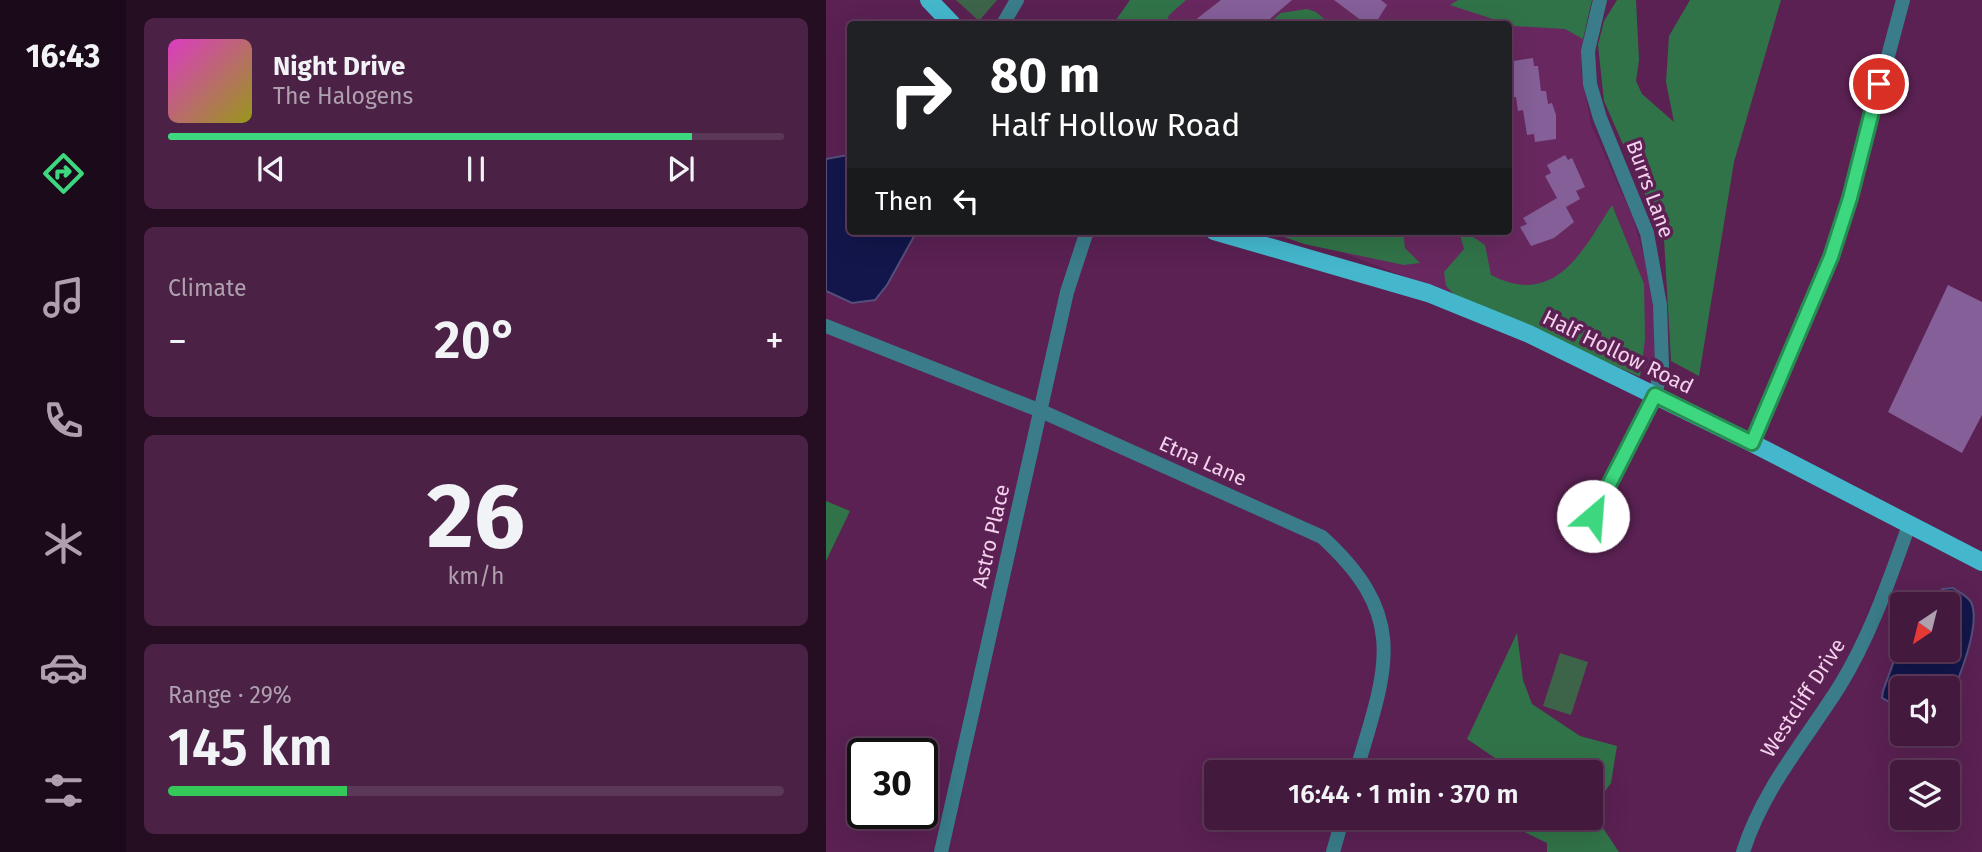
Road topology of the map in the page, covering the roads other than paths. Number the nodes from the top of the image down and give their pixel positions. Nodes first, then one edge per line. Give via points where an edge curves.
1 (929, 0) edge
2 (1017, 0) edge
3 (1600, 0) edge
4 (1903, 0) edge
5 (948, 21) edge
6 (1005, 21) edge
7 (1086, 235) edge
8 (1229, 235) edge
9 (826, 326) edge
10 (1655, 395) junction
11 (1041, 411) junction
12 (1752, 443) junction
13 (1593, 516) dead end
14 (1909, 526) junction
15 (1982, 562) edge
16 (1359, 760) edge
17 (1339, 830) edge
18 (941, 852) edge
19 (1333, 852) edge
20 (1742, 852) edge

1 - 5 main road
2 - 6 street
3 - 10 street, Burrs Lane via 1588,51 1590,84 1650,247 1660,305 1662,374
4 - 12 street via 1831,257
7 - 11 street, Astro Place via 1067,292
8 - 10 main road, Half Hollow Road via 1462,305
9 - 11 street, Etna Lane
10 - 12 main road, Half Hollow Road
10 - 13 street, Burrs Lane
11 - 16 street, Etna Lane via 1322,537 1352,564 1373,596 1384,639 1382,681
11 - 18 street, Astro Place
12 - 14 main road, Half Hollow Road
14 - 15 main road, Half Hollow Road
14 - 20 street, Westcliff Drive via 1859,652 1781,770
17 - 19 street

